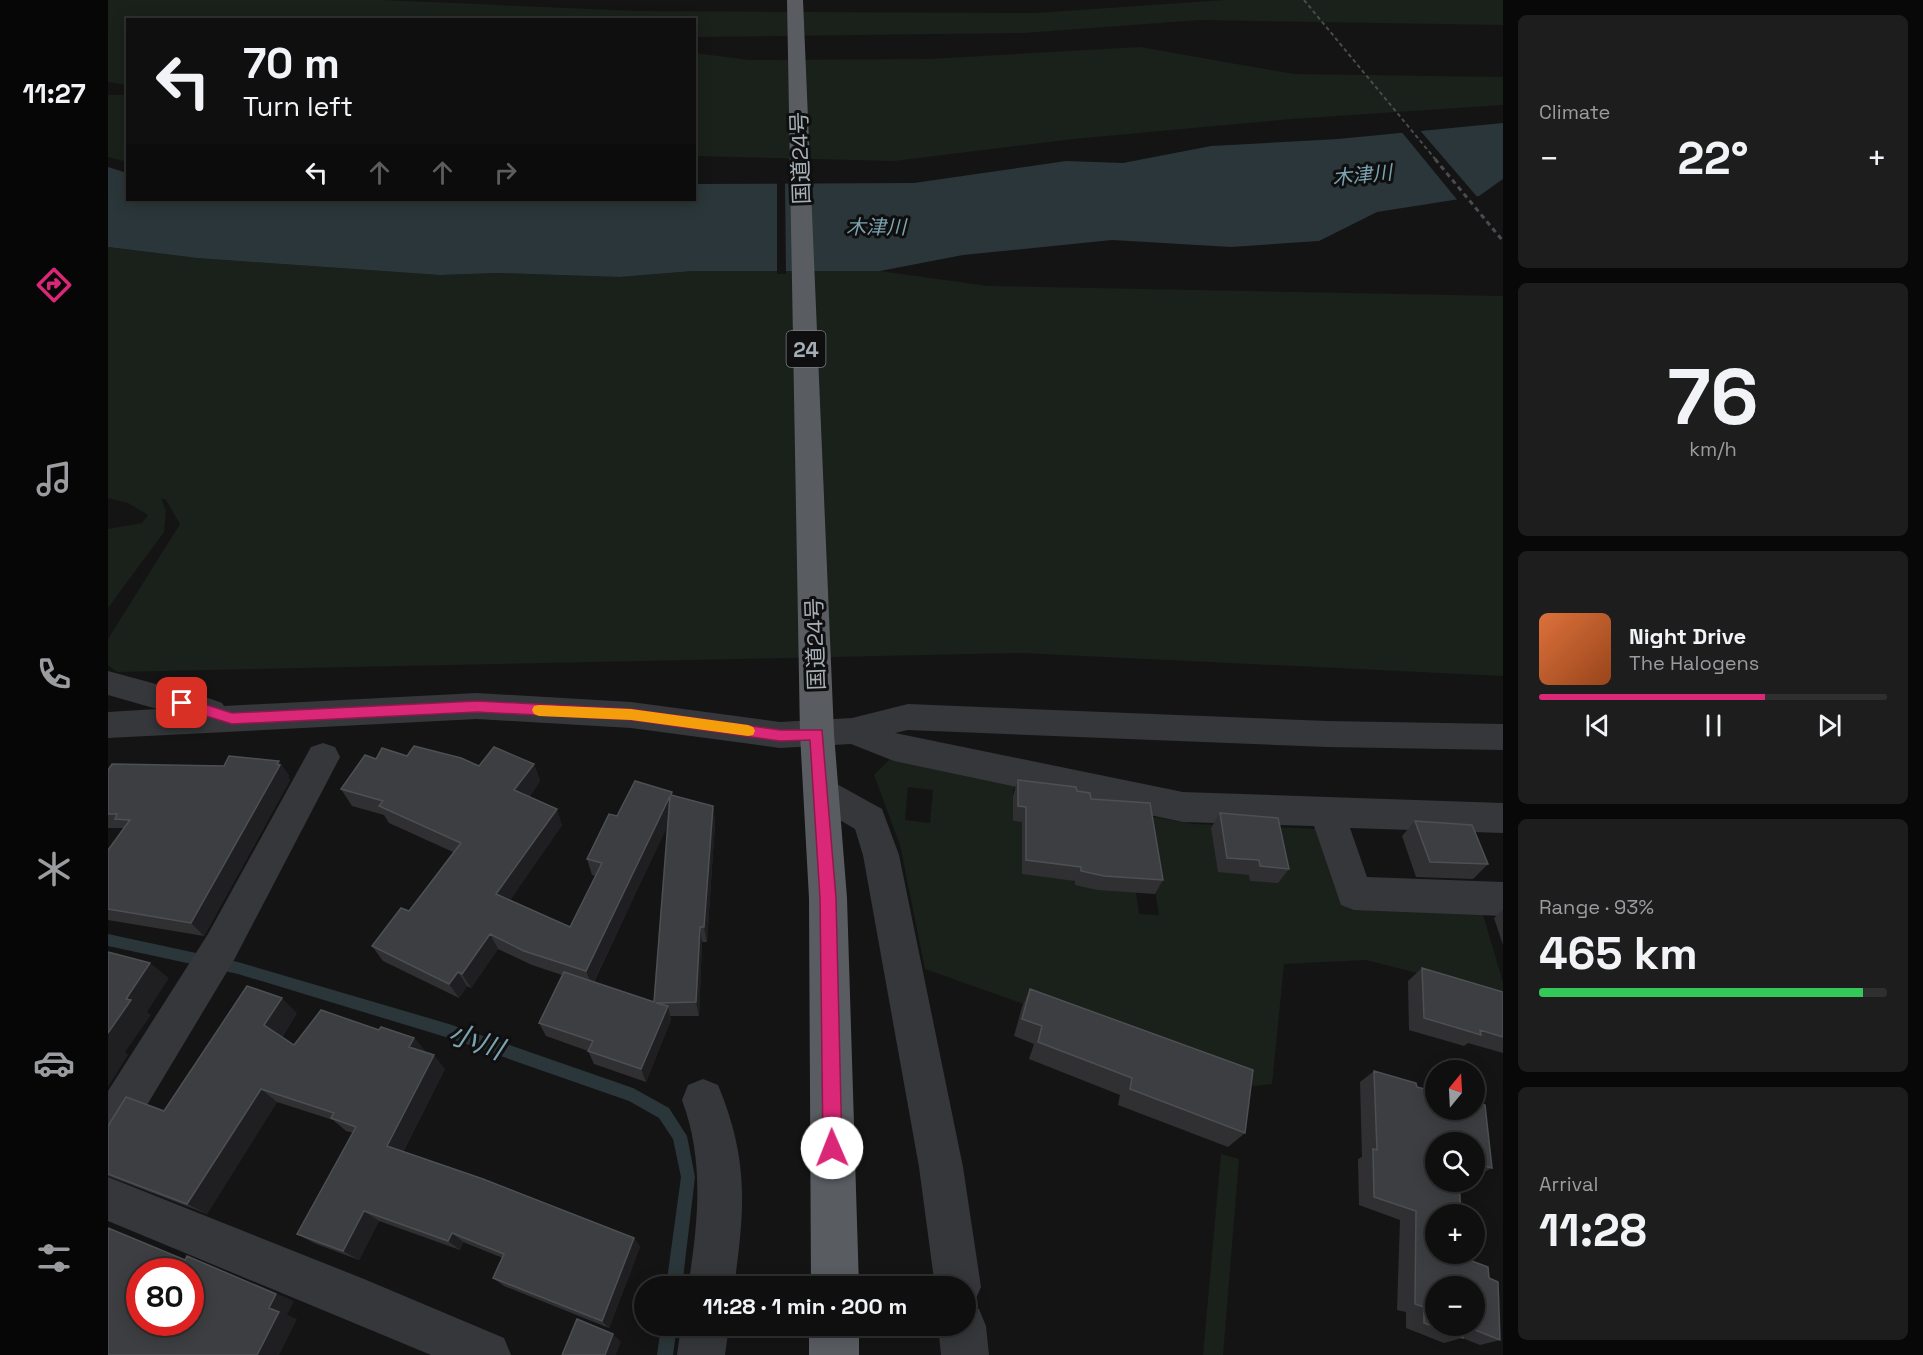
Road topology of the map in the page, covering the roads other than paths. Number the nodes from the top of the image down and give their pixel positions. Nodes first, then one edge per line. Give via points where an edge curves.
1 (795, 0) edge
2 (108, 683) edge
3 (232, 718) junction
4 (829, 721) junction
5 (108, 725) edge
6 (1503, 737) edge
7 (323, 758) dead end
8 (822, 793) junction
9 (1327, 812) junction
10 (1503, 818) edge
11 (1503, 900) edge
12 (703, 1100) dead end
13 (108, 1130) edge
14 (108, 1198) edge
15 (713, 1276) edge
16 (835, 1276) edge
17 (956, 1276) edge
18 (704, 1336) edge
19 (834, 1336) edge
20 (963, 1336) edge
21 (487, 1355) edge
22 (701, 1355) edge
23 (834, 1355) edge
24 (965, 1355) edge

1 - 4 highway, 国道24号 / 24
2 - 3 street
3 - 4 street via 477,706 631,714 780,735
3 - 5 street
4 - 6 street via 908,717
4 - 8 highway, 国道24号 / 24
4 - 9 street via 894,747 1184,807
7 - 13 street via 221,947
8 - 16 highway, 国道24号 / 24 via 828,898
8 - 17 street via 870,820 881,855 941,1167
9 - 10 street
9 - 11 street via 1354,893
12 - 15 street via 717,1141 720,1178 720,1225
14 - 21 street
18 - 22 street
19 - 23 highway
20 - 24 street

